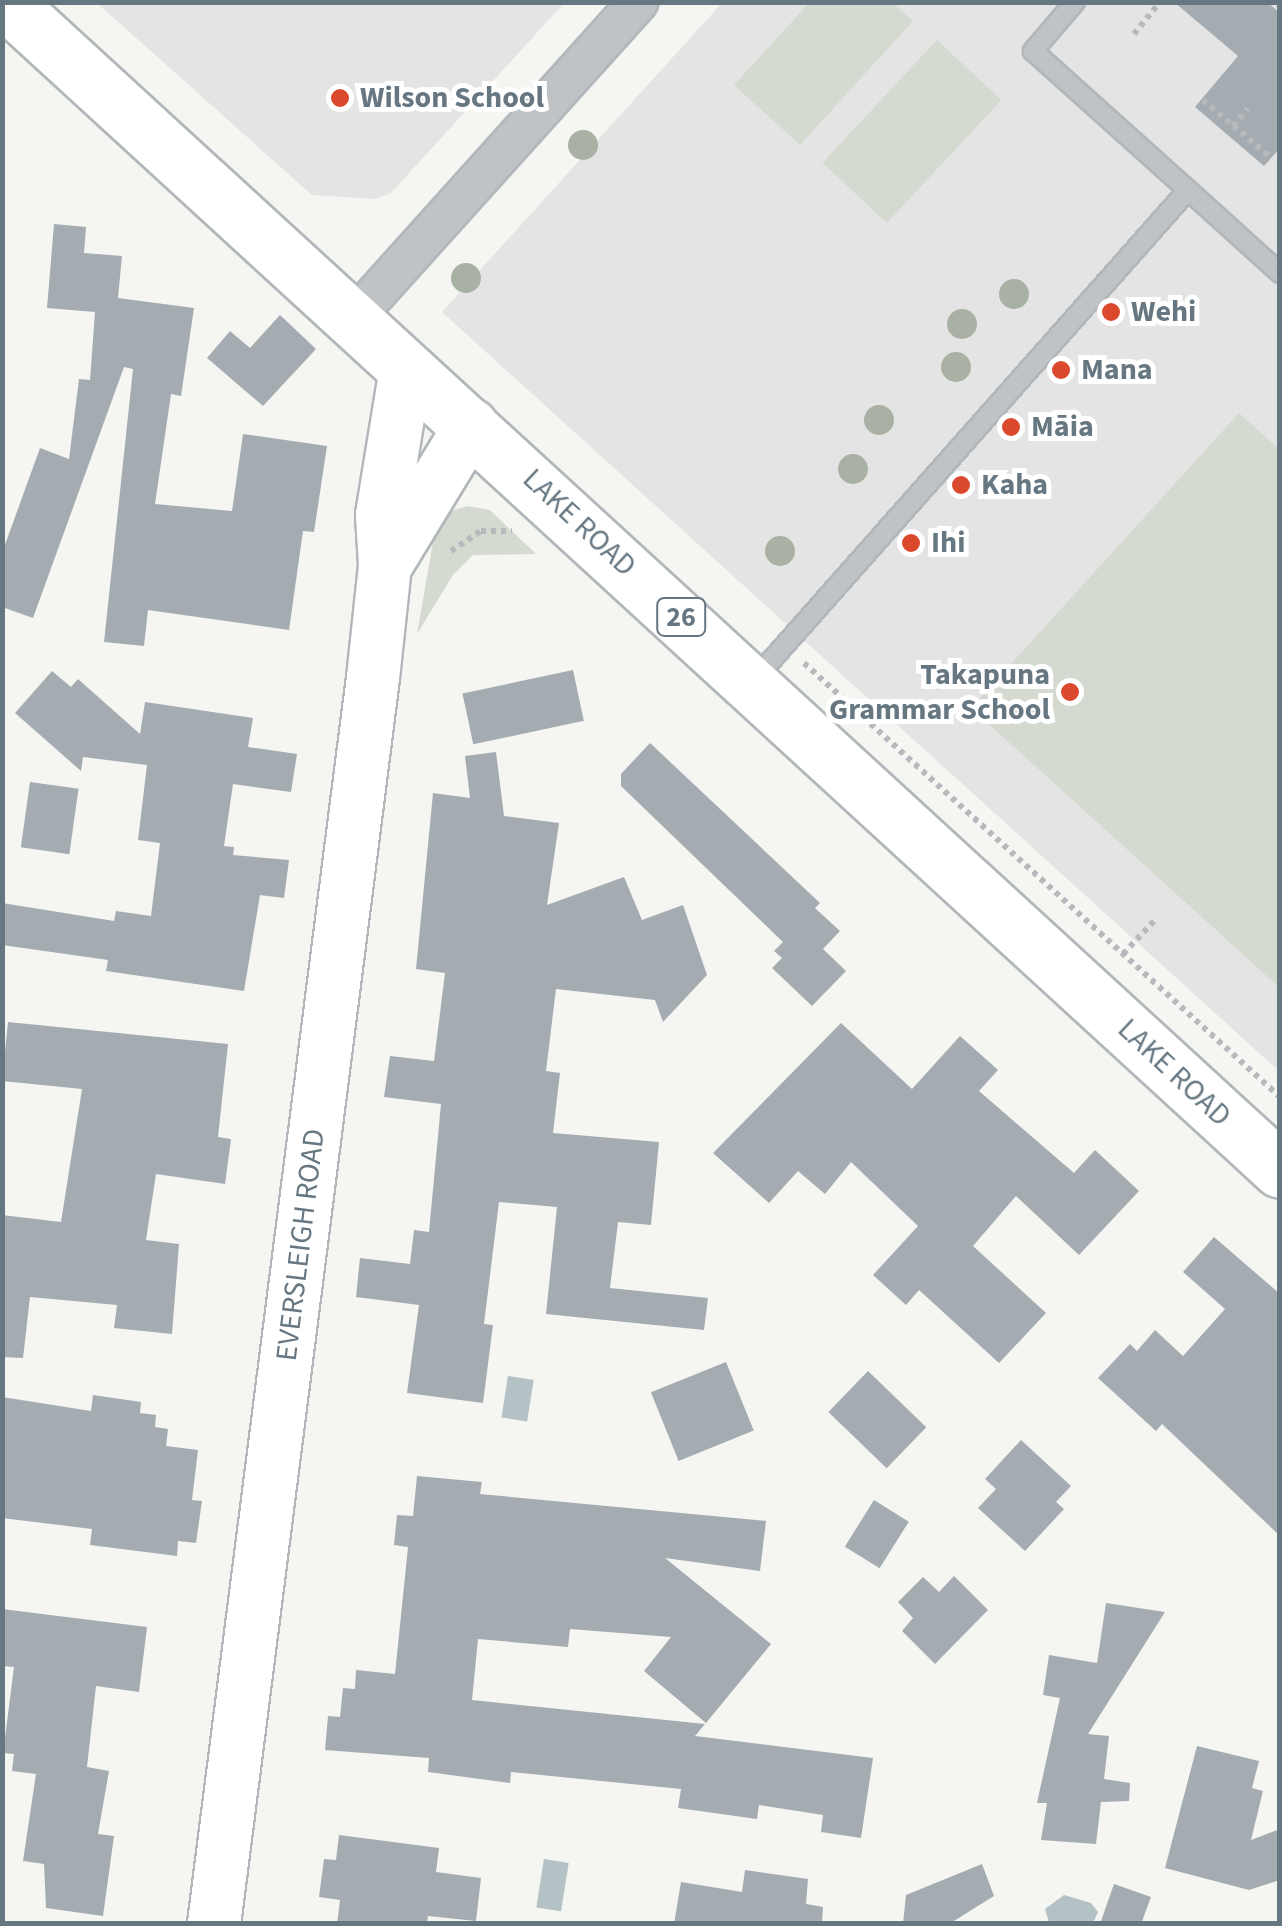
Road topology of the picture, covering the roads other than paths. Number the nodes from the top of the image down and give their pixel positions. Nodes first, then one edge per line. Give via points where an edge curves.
1 (6, 2) edge
2 (638, 2) edge
3 (1075, 2) edge
4 (1188, 190) junction
5 (1280, 273) edge
6 (352, 320) junction
7 (406, 368) junction
8 (471, 425) junction
9 (385, 566) junction
10 (752, 682) junction
11 (1280, 1170) edge
12 (214, 1924) edge

1 - 6 main road, LAKE ROAD / 26
2 - 6 street
3 - 4 lane via 1032,51
4 - 5 lane
4 - 10 lane
6 - 7 main road, LAKE ROAD / 26
7 - 8 main road, LAKE ROAD / 26
7 - 9 street, EVERSLEIGH ROAD via 382,515
8 - 9 street, EVERSLEIGH ROAD
8 - 10 main road, LAKE ROAD / 26
9 - 12 street, EVERSLEIGH ROAD
10 - 11 main road, LAKE ROAD / 26

